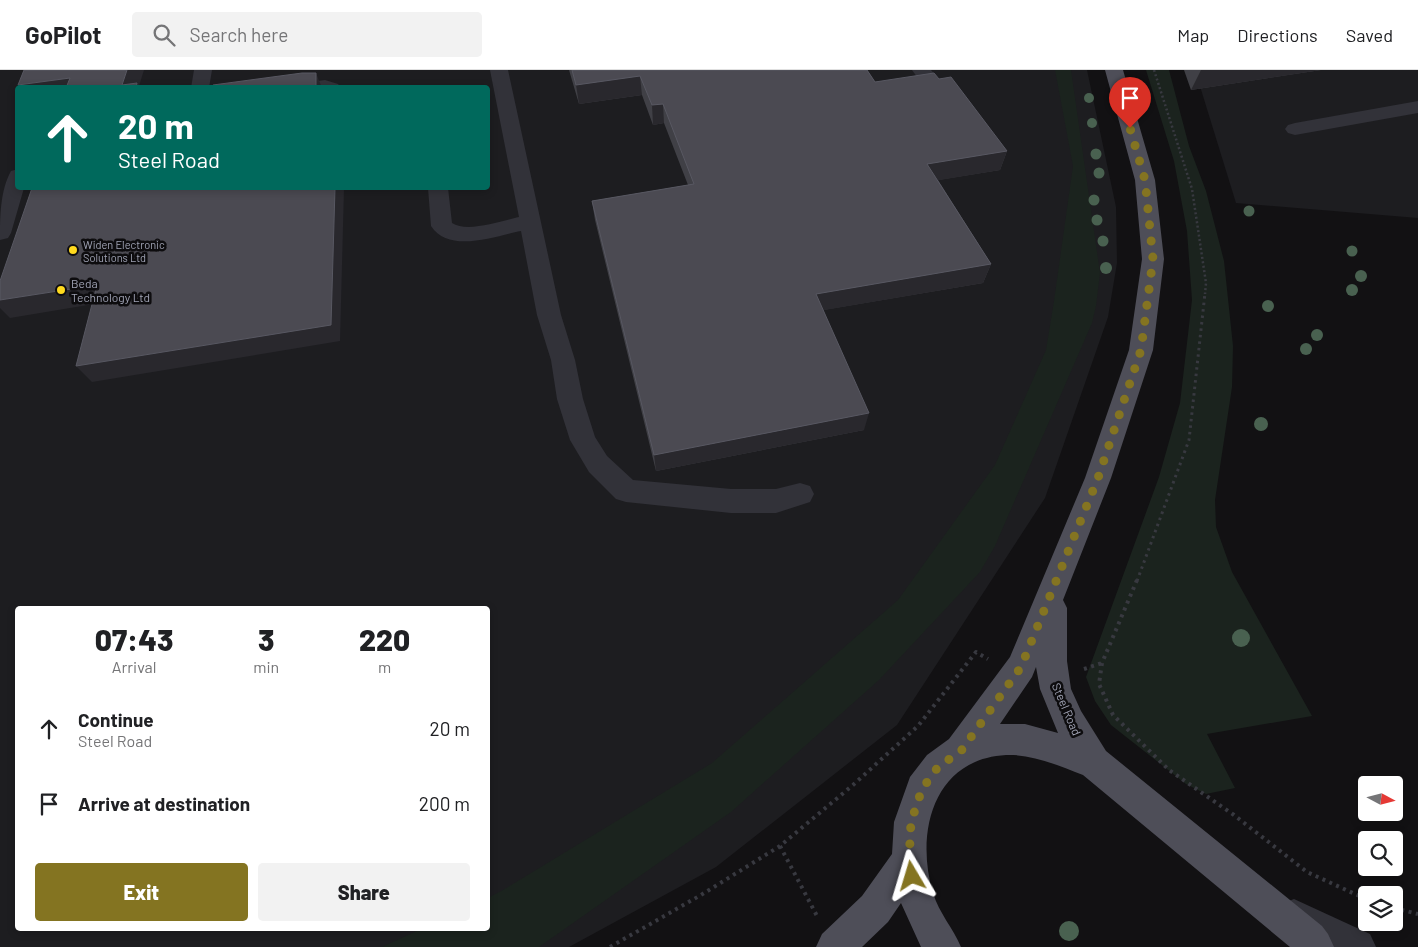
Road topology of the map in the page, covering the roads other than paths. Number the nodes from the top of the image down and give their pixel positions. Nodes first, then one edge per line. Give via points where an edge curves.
1 (203, 70) edge
2 (499, 70) edge
3 (1114, 70) edge
4 (200, 85) edge
5 (1418, 107) edge
6 (1295, 128) dead end
7 (15, 185) edge
8 (438, 190) edge
9 (529, 222) junction
10 (0, 233) edge
11 (800, 494) dead end
12 (1052, 591) junction
13 (961, 751) junction
14 (1094, 763) junction
15 (909, 860) junction
16 (1261, 901) junction
17 (828, 934) edge
18 (942, 947) edge
19 (1315, 947) edge
20 (1357, 947) edge

1 - 4 street
2 - 9 street
3 - 12 main road, Steel Road via 1145,180 1153,259 1141,350 1098,478
5 - 6 street
7 - 10 street
8 - 9 street via 442,226 450,233 470,234
9 - 11 street via 570,399 583,440 598,464 626,491 731,502 776,501
12 - 13 main road, Steel Road via 1021,667
12 - 14 main road, Steel Road via 1054,680 1069,722
13 - 14 main road via 1006,739 1026,740
13 - 15 main road via 938,767 922,789 911,822
14 - 16 main road
15 - 17 main road via 875,909
15 - 18 main road via 916,893 928,925
16 - 19 main road
16 - 20 street

